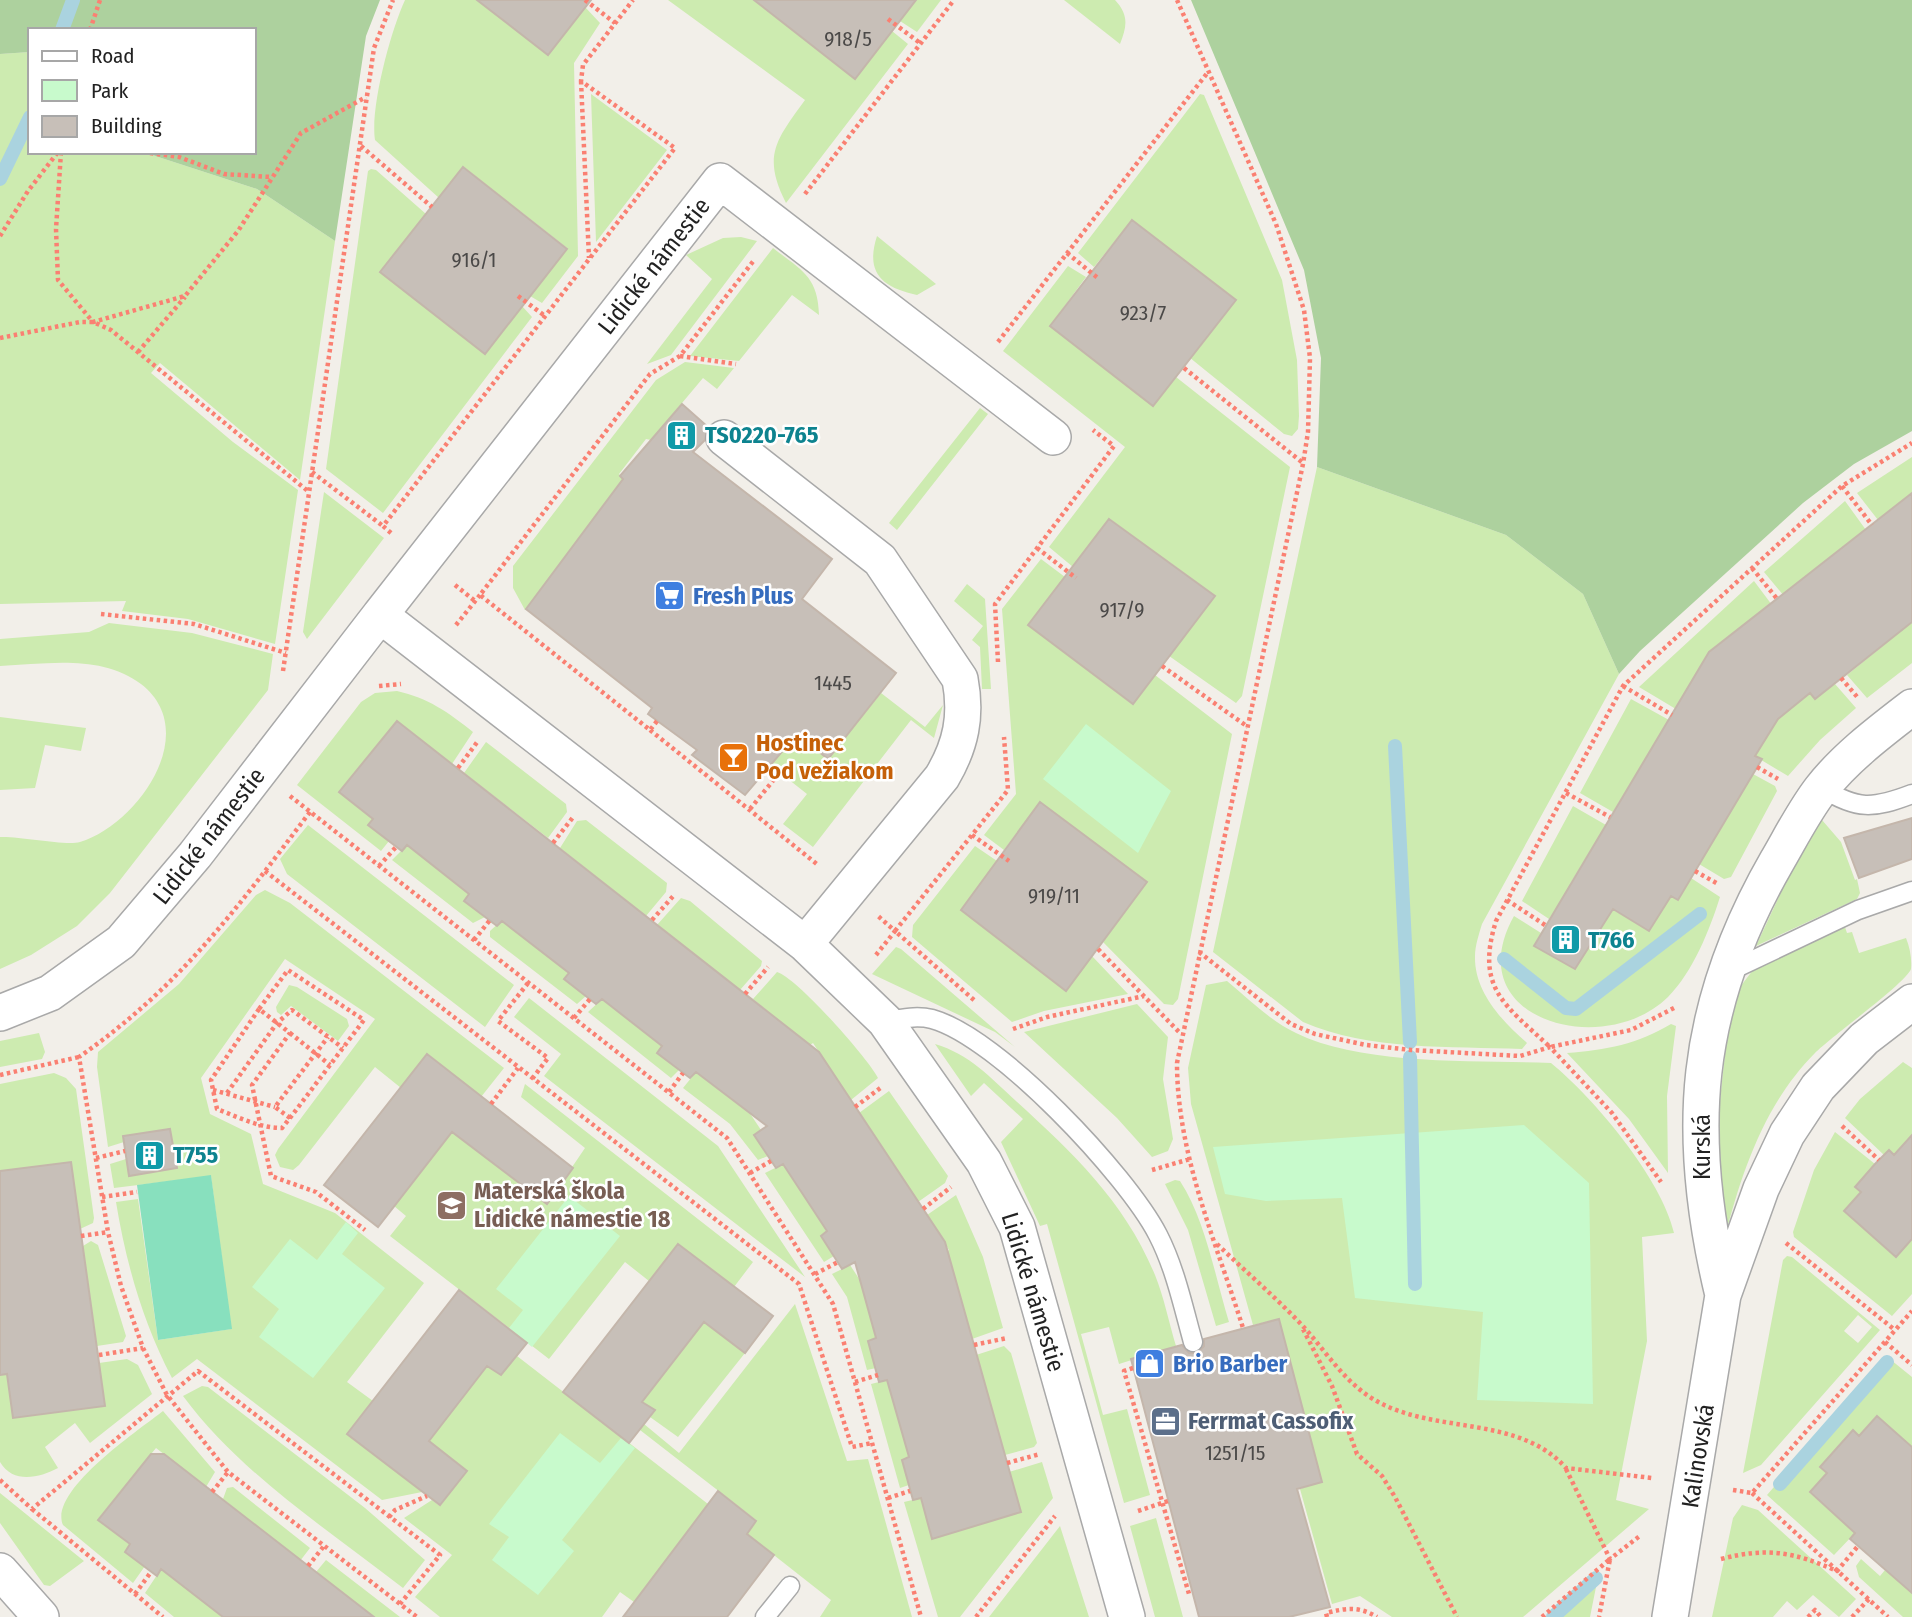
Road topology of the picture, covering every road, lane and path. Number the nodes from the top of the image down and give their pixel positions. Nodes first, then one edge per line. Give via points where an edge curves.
1 (100, 0) edge
2 (393, 0) edge
3 (585, 0) edge
4 (633, 0) edge
5 (954, 0) edge
6 (1177, 0) edge
7 (888, 19) dead end
8 (615, 23) junction
9 (91, 28) edge
10 (920, 43) junction
11 (1208, 72) junction
12 (581, 80) junction
13 (367, 96) junction
14 (360, 145) junction
15 (57, 154) edge
16 (59, 154) edge
17 (157, 154) edge
18 (272, 177) junction
19 (432, 207) dead end
20 (779, 227) junction
21 (0, 236) edge
22 (1067, 253) junction
23 (589, 259) junction
24 (1098, 279) dead end
25 (185, 296) junction
26 (519, 296) dead end
27 (545, 316) junction
28 (93, 322) junction
29 (0, 338) edge
30 (990, 351) dead end
31 (138, 352) junction
32 (680, 356) junction
33 (736, 364) dead end
34 (1184, 368) dead end
35 (1068, 430) joint
36 (724, 438) dead end
37 (1912, 443) edge
38 (1303, 464) junction
39 (312, 472) junction
40 (1842, 486) junction
41 (309, 493) junction
42 (1872, 525) dead end
43 (383, 526) junction
44 (397, 538) dead end
45 (1037, 548) junction
46 (1752, 568) junction
47 (1076, 578) dead end
48 (1778, 600) dead end
49 (101, 614) dead end
50 (380, 615) junction
51 (286, 653) junction
52 (1162, 666) dead end
53 (999, 667) dead end
54 (282, 676) dead end
55 (1841, 678) dead end
56 (408, 685) dead end
57 (1623, 686) junction
58 (370, 688) dead end
59 (1912, 707) edge
60 (1867, 708) dead end
61 (1672, 715) dead end
62 (657, 721) dead end
63 (1248, 727) junction
64 (1003, 729) dead end
65 (650, 730) junction
66 (485, 731) dead end
67 (1757, 767) dead end
68 (458, 768) dead end
69 (765, 769) dead end
70 (260, 772) junction
71 (1779, 780) dead end
72 (1822, 788) junction
73 (1566, 793) junction
74 (1912, 793) edge
75 (581, 807) dead end
76 (750, 809) junction
77 (310, 811) junction
78 (1610, 817) dead end
79 (972, 835) junction
80 (553, 843) dead end
81 (396, 847) dead end
82 (1009, 861) dead end
83 (379, 866) junction
84 (265, 871) junction
85 (1695, 871) dead end
86 (1719, 885) dead end
87 (682, 886) dead end
88 (849, 891) junction
89 (1912, 891) edge
90 (1507, 900) junction
91 (489, 920) dead end
92 (652, 920) dead end
93 (1545, 925) dead end
94 (895, 931) junction
95 (474, 940) junction
96 (1098, 949) dead end
97 (790, 951) junction
98 (1199, 952) junction
99 (1723, 975) junction
100 (528, 983) junction
101 (849, 988) junction
102 (746, 994) dead end
103 (1144, 996) junction
104 (590, 999) dead end
105 (1912, 1002) edge
106 (978, 1003) dead end
107 (258, 1009) junction
108 (0, 1013) edge
109 (574, 1018) junction
110 (885, 1021) junction
111 (277, 1023) junction
112 (290, 1033) junction
113 (1182, 1035) junction
114 (328, 1037) junction
115 (1018, 1039) dead end
116 (1587, 1040) dead end
117 (1550, 1047) junction
118 (343, 1048) junction
119 (316, 1054) junction
120 (79, 1056) junction
121 (330, 1065) junction
122 (518, 1068) junction
123 (683, 1073) dead end
124 (0, 1075) edge
125 (532, 1079) junction
126 (890, 1081) dead end
127 (213, 1090) junction
128 (669, 1092) junction
129 (227, 1093) junction
130 (256, 1102) junction
131 (491, 1104) dead end
132 (275, 1107) junction
133 (855, 1107) dead end
134 (290, 1118) junction
135 (1834, 1118) dead end
136 (262, 1126) junction
137 (125, 1151) dead end
138 (96, 1158) junction
139 (1190, 1160) junction
140 (1879, 1160) dead end
141 (771, 1161) dead end
142 (1144, 1161) dead end
143 (750, 1173) junction
144 (960, 1180) dead end
145 (1664, 1186) dead end
146 (137, 1192) dead end
147 (102, 1197) junction
148 (923, 1209) dead end
149 (365, 1230) dead end
150 (108, 1232) junction
151 (81, 1236) dead end
152 (1780, 1238) dead end
153 (1216, 1243) junction
154 (1792, 1248) dead end
155 (1778, 1251) dead end
156 (838, 1262) dead end
157 (815, 1274) junction
158 (1723, 1295) junction
159 (1912, 1311) edge
160 (1300, 1322) junction
161 (1243, 1328) dead end
162 (1895, 1330) junction
163 (1015, 1336) dead end
164 (1193, 1342) dead end
165 (1885, 1342) junction
166 (974, 1345) dead end
167 (143, 1348) junction
168 (99, 1355) dead end
169 (1912, 1365) edge
170 (1133, 1368) dead end
171 (878, 1374) dead end
172 (855, 1382) junction
173 (167, 1395) junction
174 (1148, 1423) dead end
175 (1140, 1425) junction
176 (872, 1443) junction
177 (1048, 1452) dead end
178 (1007, 1462) dead end
179 (1566, 1468) junction
180 (228, 1472) junction
181 (1733, 1476) dead end
182 (0, 1480) edge
183 (1694, 1484) junction
184 (1730, 1489) junction
185 (910, 1491) dead end
186 (212, 1492) dead end
187 (1752, 1493) junction
188 (427, 1496) dead end
189 (888, 1498) junction
190 (1168, 1501) dead end
191 (1728, 1501) dead end
192 (1161, 1503) junction
193 (1064, 1505) dead end
194 (32, 1509) junction
195 (1144, 1509) dead end
196 (389, 1517) junction
197 (1650, 1528) dead end
198 (324, 1546) junction
199 (1858, 1546) dead end
200 (1718, 1549) dead end
201 (1610, 1559) junction
202 (308, 1566) dead end
203 (0, 1571) edge
204 (1837, 1571) junction
205 (151, 1572) dead end
206 (790, 1586) dead end
207 (135, 1594) junction
208 (1189, 1594) dead end
209 (1868, 1599) junction
210 (400, 1604) junction
211 (41, 1617) edge
212 (163, 1617) edge
213 (417, 1617) edge
214 (765, 1617) edge
215 (922, 1617) edge
216 (976, 1617) edge
217 (1127, 1617) edge
218 (1327, 1617) edge
219 (1377, 1617) edge
220 (1457, 1617) edge
221 (1542, 1617) edge
222 (1599, 1617) edge
223 (1670, 1617) edge
224 (1808, 1617) edge
225 (1821, 1617) edge
226 (1852, 1617) edge
227 (1888, 1617) edge

1 - 9 path
2 - 13 path via 374,48
3 - 8 path
4 - 8 path
5 - 10 path
6 - 11 path
7 - 10 path
8 - 12 path via 583,65
10 - 20 path
11 - 22 path
11 - 38 path via 1276,224 1304,310 1310,358
12 - 23 path
12 - 23 path via 675,148
13 - 14 path
13 - 18 path via 301,133
14 - 19 path
14 - 39 path
15 - 21 path
16 - 28 path via 58,279
17 - 18 path via 224,174
18 - 25 path via 238,231
20 - 32 path
20 - 35 street, Lidické námestie
20 - 50 street, Lidické námestie via 720,181
22 - 24 path
22 - 30 path
23 - 27 path
25 - 28 path
25 - 31 path
26 - 27 path
27 - 43 path
28 - 29 path via 60,324
28 - 31 path
31 - 41 path
32 - 33 path
32 - 65 path via 650,374 480,595
34 - 38 path
35 - 45 path via 1114,446
36 - 88 street via 880,560 960,679 963,725 956,755
37 - 40 path
38 - 63 path
39 - 41 path
39 - 43 path
40 - 42 path
40 - 46 path
41 - 51 path
43 - 44 path
45 - 47 path
45 - 53 path via 995,604
46 - 48 path
46 - 57 path
49 - 51 path via 194,624
50 - 70 street, Lidické námestie
50 - 97 street, Lidické námestie
51 - 54 path
52 - 63 path
55 - 60 path
56 - 58 path
57 - 61 path
57 - 73 path
59 - 72 street, Kurská via 1851,757
62 - 65 path
63 - 98 path
64 - 79 path via 1007,790
65 - 76 path
66 - 68 path
67 - 71 path
69 - 76 path via 776,777
70 - 77 path
70 - 108 street, Lidické námestie via 121,942 50,993
72 - 74 lane via 1847,803 1868,806
72 - 99 street, Kurská via 1767,878
73 - 78 path
73 - 90 path
75 - 80 path
76 - 88 path
77 - 83 path
77 - 84 path
79 - 82 path
79 - 94 path
81 - 83 path
83 - 95 path
84 - 120 path via 236,910 151,1002
84 - 122 path
85 - 86 path
87 - 92 path
88 - 94 path
88 - 97 street
89 - 99 lane via 1858,910
90 - 93 path
90 - 117 path via 1487,951 1491,980 1506,1006
91 - 95 path
94 - 101 path
94 - 106 path
95 - 100 path
96 - 103 path
97 - 101 street, Lidické námestie
97 - 102 path
98 - 113 path
98 - 117 path via 1291,1024 1315,1034 1411,1050 1520,1056
99 - 158 street, Kurská via 1709,1026 1700,1128 1701,1184
100 - 109 path
100 - 125 path via 498,1021 548,1058
101 - 110 street, Lidické námestie
103 - 113 path
103 - 115 path via 1009,1030
104 - 109 path
105 - 158 street via 1840,1062 1787,1134 1761,1189
107 - 111 path
107 - 118 path via 288,970 364,1020
107 - 127 path via 211,1080
109 - 128 path
110 - 164 lane via 916,1016 973,1040 1082,1136 1124,1182 1158,1236
110 - 217 street, Lidické námestie via 984,1162 1017,1227
111 - 112 path
111 - 114 path via 292,1010
111 - 129 path
112 - 119 path
112 - 130 path via 252,1085
113 - 139 path via 1177,1103
114 - 118 path
114 - 119 path
116 - 117 path
117 - 145 path via 1612,1113
118 - 121 path
119 - 121 path
119 - 132 path
120 - 124 path
120 - 138 path
121 - 134 path
122 - 125 path
122 - 131 path
123 - 128 path
125 - 176 path via 799,1284 852,1447
126 - 133 path
127 - 129 path
127 - 136 path via 217,1109
128 - 143 path via 727,1138
129 - 130 path
130 - 132 path
130 - 136 path
132 - 134 path
134 - 136 path via 282,1128
135 - 140 path
136 - 149 path via 271,1176 316,1192
137 - 138 path
138 - 147 path
139 - 142 path via 1150,1170
139 - 153 path
141 - 143 path
143 - 157 path
144 - 148 path
146 - 147 path
147 - 150 path
150 - 151 path
150 - 167 path
152 - 155 path
153 - 160 path
153 - 161 path
154 - 162 path
156 - 157 path
157 - 172 path via 833,1304
158 - 183 street, Kalinovská
159 - 162 path
160 - 179 path via 1345,1377 1391,1409 1521,1436 1554,1455
160 - 220 path via 1332,1386 1357,1454 1382,1476 1395,1497
162 - 165 path
163 - 166 path
165 - 169 path
165 - 187 path
167 - 168 path
167 - 173 path
170 - 175 path via 1124,1371
171 - 172 path
172 - 176 path
173 - 180 path
173 - 194 path
173 - 196 path via 198,1371
174 - 175 path
175 - 192 path
176 - 189 path
177 - 178 path
179 - 183 path
179 - 201 path
180 - 186 path
180 - 198 path
181 - 184 path
182 - 194 path
183 - 223 street, Kalinovská
184 - 187 path
184 - 191 path
185 - 189 path
187 - 204 path
188 - 196 path
189 - 215 path
190 - 192 path
192 - 195 path
192 - 208 path via 1175,1536
193 - 216 path
194 - 207 path
196 - 210 path via 440,1555
197 - 201 path
198 - 202 path
198 - 210 path
199 - 204 path
200 - 204 path via 1716,1560 1743,1553 1783,1552
201 - 221 path
201 - 222 path
203 - 211 street
204 - 209 path
205 - 207 path
206 - 214 lane
207 - 212 path
209 - 226 path
209 - 227 path
210 - 213 path
218 - 219 path via 1326,1613 1346,1608 1364,1609
224 - 225 path via 1815,1611

